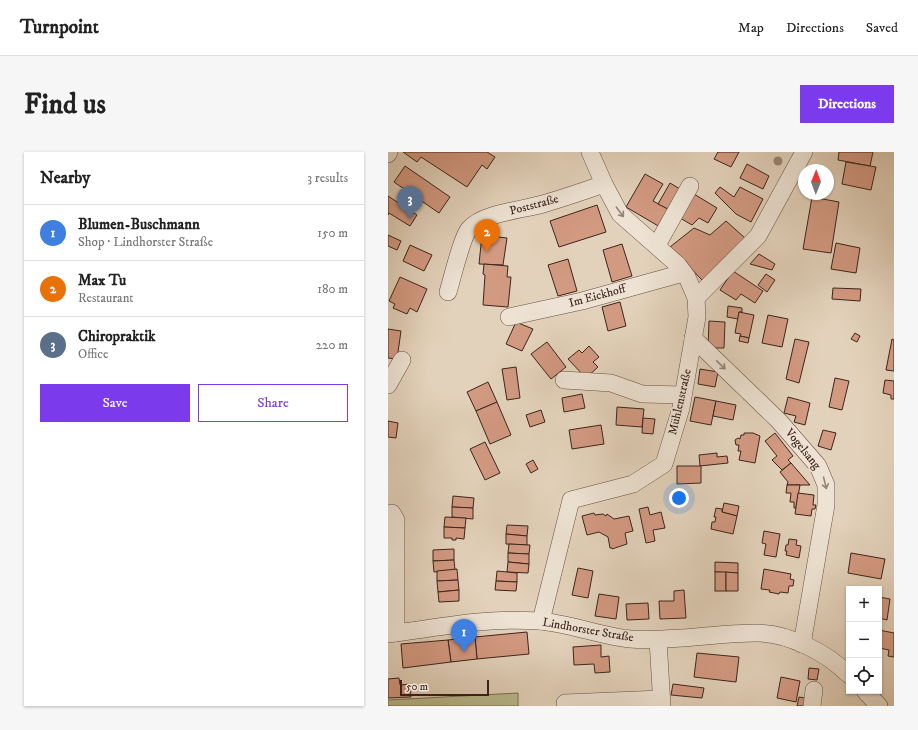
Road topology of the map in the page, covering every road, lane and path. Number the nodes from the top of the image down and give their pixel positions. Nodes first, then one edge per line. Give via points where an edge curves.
1 (590, 152) edge
2 (804, 152) edge
3 (604, 184) junction
4 (690, 186) dead end
5 (657, 245) junction
6 (683, 273) junction
7 (448, 292) dead end
8 (696, 298) junction
9 (509, 317) dead end
10 (693, 338) junction
11 (402, 360) dead end
12 (564, 380) dead end
13 (388, 385) edge
14 (683, 395) junction
15 (392, 513) dead end
16 (541, 621) junction
17 (392, 634) edge
18 (658, 640) junction
19 (802, 644) junction
20 (846, 672) edge
21 (868, 694) edge
22 (662, 702) edge
23 (565, 703) dead end
24 (880, 706) edge

1 - 3 street
2 - 8 street via 758,236
3 -> 5 street via 620,214
3 - 7 street, Poststraße via 474,224 468,230 460,250
4 - 5 street
5 - 6 street
6 - 8 street
6 - 9 street, Im Eickhoff via 582,301
8 - 10 street, Mühlenstraße via 697,317
10 - 14 street, Mühlenstraße
10 -> 19 street, Vogelsang via 779,421 818,466 826,485 826,505
11 - 13 street
12 - 14 street via 611,383 642,394
14 - 16 street, Mühlenstraße via 664,464 633,484 571,500
15 - 17 street via 396,520
16 - 17 street, Lindhorster Straße via 495,620
16 - 18 street, Lindhorster Straße via 630,639
18 - 19 street, Lindhorster Straße via 759,633
18 - 22 street
19 - 20 street, Lindhorster Straße via 822,654
21 - 24 street
22 - 23 street

